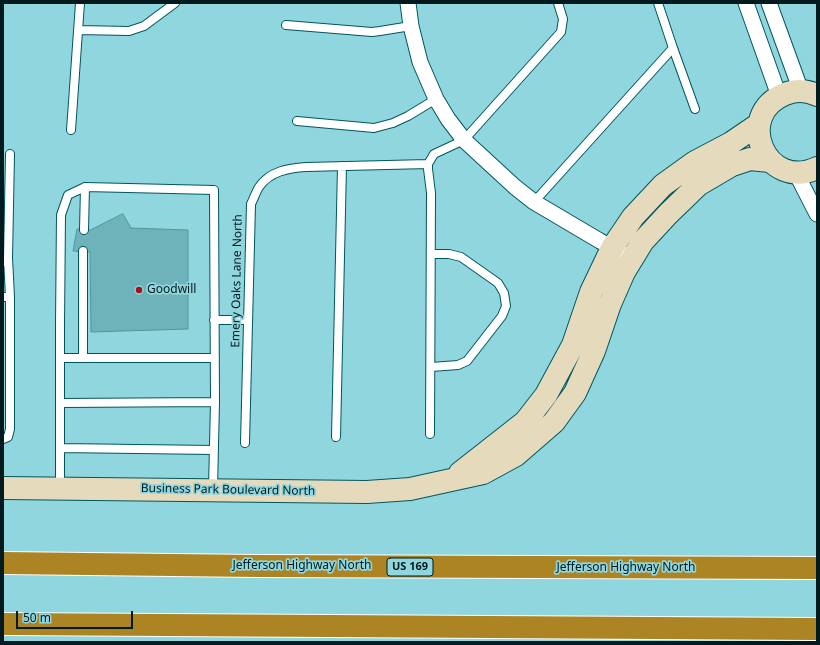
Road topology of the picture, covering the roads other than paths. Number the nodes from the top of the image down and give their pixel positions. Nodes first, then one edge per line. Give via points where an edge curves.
1 (80, 3) edge
2 (175, 3) edge
3 (408, 3) edge
4 (558, 3) edge
5 (658, 3) edge
6 (746, 3) edge
7 (769, 3) edge
8 (286, 25) dead end
9 (411, 26) junction
10 (78, 30) junction
11 (673, 48) junction
12 (809, 93) edge
13 (779, 96) junction
14 (436, 99) junction
15 (695, 109) dead end
16 (297, 121) dead end
17 (759, 124) junction
18 (71, 130) dead end
19 (464, 140) junction
20 (10, 154) dead end
21 (770, 161) junction
22 (428, 164) junction
23 (342, 166) junction
24 (817, 168) edge
25 (796, 173) junction
26 (85, 187) junction
27 (534, 202) junction
28 (817, 214) edge
29 (84, 230) dead end
30 (612, 248) junction
31 (83, 251) dead end
32 (431, 254) junction
33 (633, 259) junction
34 (6, 260) edge
35 (6, 297) edge
36 (214, 320) junction
37 (248, 320) junction
38 (7, 340) edge
39 (60, 358) junction
40 (83, 358) junction
41 (215, 358) junction
42 (431, 367) junction
43 (215, 402) junction
44 (60, 403) junction
45 (430, 434) dead end
46 (336, 437) dead end
47 (3, 439) edge
48 (245, 443) dead end
49 (60, 448) junction
50 (214, 450) junction
51 (451, 479) junction
52 (3, 488) edge
53 (60, 488) junction
54 (213, 490) junction
55 (3, 563) edge
56 (817, 568) edge
57 (3, 624) edge
58 (817, 629) edge

1 - 10 lane
2 - 10 lane via 144,26 130,31
3 - 9 street
4 - 19 lane via 563,19 561,32
5 - 11 lane
6 - 13 street
7 - 12 street
8 - 9 lane via 372,32
9 - 14 street via 420,62
10 - 18 lane
11 - 15 lane
11 - 27 lane
12 - 13 street via 789,92
13 - 17 street via 763,113
14 - 16 lane via 408,116 374,128
14 - 19 street
17 - 21 street via 760,143
17 - 30 street, Business Park Boulevard North via 731,143 694,162 663,186 633,217
19 - 22 lane via 434,154
19 - 27 street
20 - 34 lane
21 - 25 street via 782,169
21 - 33 street, Business Park Boulevard North via 750,159 732,165 698,186 643,241
22 - 23 lane, Emery Oaks Lane North
22 - 32 lane via 432,193
23 - 37 lane, Emery Oaks Lane North via 288,168 271,174 260,186 251,204
23 - 46 lane
24 - 25 street
25 - 28 street
26 - 29 lane
26 - 36 lane via 214,190
26 - 39 lane via 68,195 62,215
27 - 30 street
30 - 33 street
30 - 51 street, Business Park Boulevard North via 591,292 573,345 546,395 525,422
31 - 40 lane
32 - 42 lane
32 - 42 lane via 461,257 498,283 504,293 506,306 502,316 467,361 458,365
33 - 51 street, Business Park Boulevard North via 624,272 610,304 594,351 575,392 554,422 516,455 483,473
34 - 35 lane
35 - 38 lane
36 - 37 lane
36 - 41 lane
37 - 48 lane, Emery Oaks Lane North
38 - 47 lane via 10,429 8,437
39 - 40 lane
39 - 44 lane
40 - 41 lane
41 - 43 lane
42 - 45 lane
43 - 44 lane
43 - 50 lane
44 - 49 lane
49 - 50 lane
49 - 53 lane
50 - 54 lane
51 - 54 street, Business Park Boulevard North via 410,489 374,491
52 - 53 street, Business Park Boulevard North
53 - 54 street, Business Park Boulevard North
55 - 56 highway, Jefferson Highway North / US 169
57 - 58 highway

